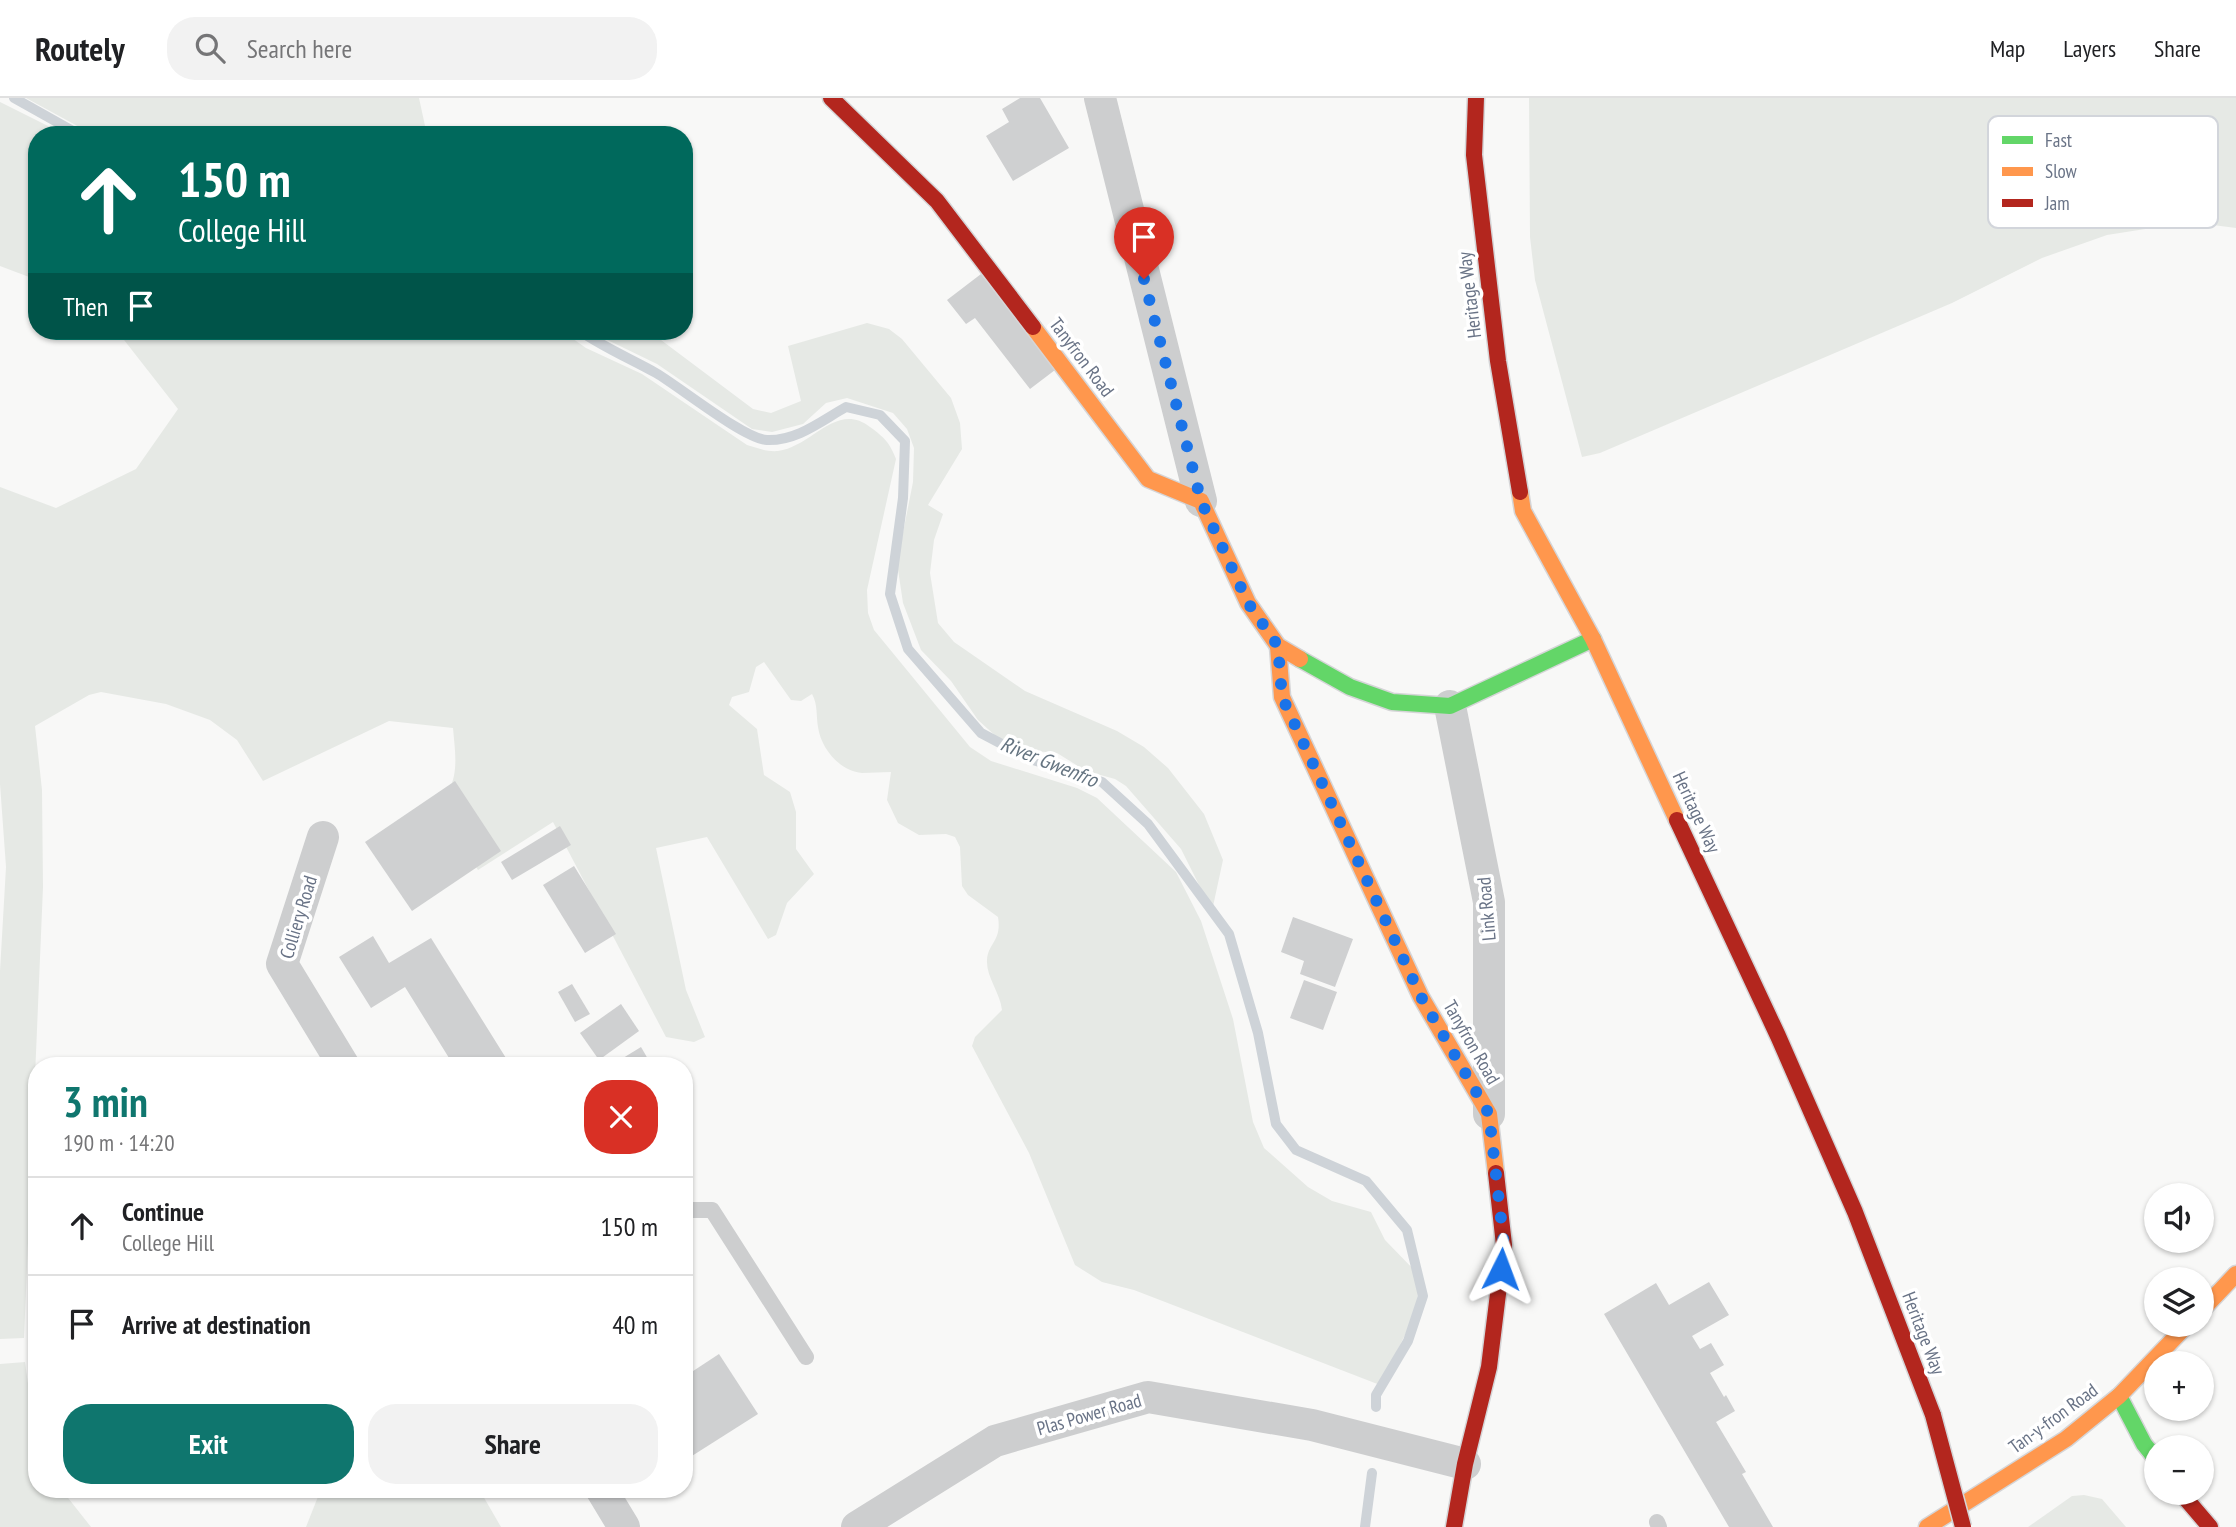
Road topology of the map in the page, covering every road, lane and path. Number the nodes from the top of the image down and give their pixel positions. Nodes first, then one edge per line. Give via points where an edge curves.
1 (831, 98) edge
2 (1100, 98) edge
3 (1476, 98) edge
4 (1201, 501) junction
5 (1593, 639) junction
6 (1278, 646) junction
7 (1450, 706) junction
8 (323, 837) dead end
9 (339, 1057) edge
10 (1489, 1114) junction
11 (693, 1210) edge
12 (2236, 1274) edge
13 (2214, 1297) edge
14 (2176, 1337) edge
15 (806, 1357) dead end
16 (2119, 1396) junction
17 (2144, 1444) edge
18 (1465, 1464) junction
19 (606, 1498) edge
20 (2191, 1505) edge
21 (624, 1527) edge
22 (857, 1527) edge
23 (1454, 1527) edge
24 (1927, 1527) edge
25 (1963, 1527) edge
26 (2210, 1527) edge

1 - 4 street, Tanyfron Road via 937,201 1148,480
2 - 4 street
3 - 5 street, Heritage Way via 1476,169 1498,361 1523,511
4 - 6 street via 1248,603
5 - 7 street
5 - 25 street, Heritage Way, bridge via 1844,1187 1933,1415
6 - 7 street via 1350,687 1392,702
6 - 10 street, Tanyfron Road via 1282,697 1421,997
7 - 10 street, Link Road via 1489,902
8 - 9 street, Colliery Road via 282,964
10 - 18 street, Tanyfron Road via 1504,1245 1489,1367
11 - 15 lane via 712,1210
12 - 13 street
14 - 16 street, Tan-y-fron Road
16 - 17 street
16 - 24 street, Tan-y-fron Road via 2066,1439
18 - 22 street, Plas Power Road via 1312,1425 1148,1396 995,1441
18 - 23 street, Tanyfron Road
19 - 21 street
20 - 26 street

